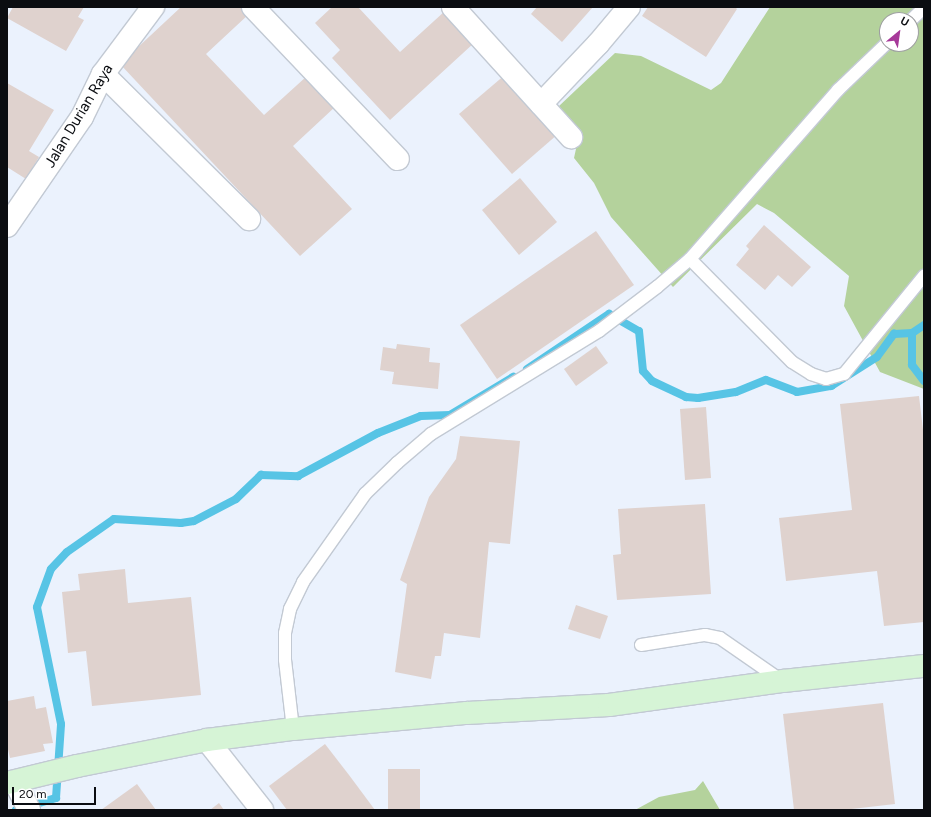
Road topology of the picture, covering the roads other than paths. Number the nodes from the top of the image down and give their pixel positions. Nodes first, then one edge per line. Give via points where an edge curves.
1 (153, 7) edge
2 (254, 7) edge
3 (453, 7) edge
4 (629, 7) edge
5 (879, 51) edge
6 (103, 74) junction
7 (541, 104) junction
8 (571, 137) dead end
9 (398, 159) dead end
10 (249, 219) dead end
11 (7, 226) edge
12 (690, 259) junction
13 (924, 276) edge
14 (641, 645) dead end
15 (924, 666) edge
16 (783, 681) junction
17 (293, 729) junction
18 (207, 740) junction
19 (18, 794) edge
20 (262, 810) edge

1 - 6 street, Jalan Durian Raya
2 - 9 street
3 - 7 street
4 - 7 street
5 - 12 lane via 838,90
6 - 10 street
6 - 11 street, Jalan Durian Raya via 82,117
7 - 8 street
12 - 13 lane via 792,362 811,374 826,379 844,374
12 - 17 lane via 599,331 431,434 365,494 303,582 290,609 285,633 285,660
14 - 16 lane via 705,634 720,638
15 - 16 street
16 - 17 street via 609,705 467,712
17 - 18 street
18 - 19 street via 46,774
18 - 20 street

